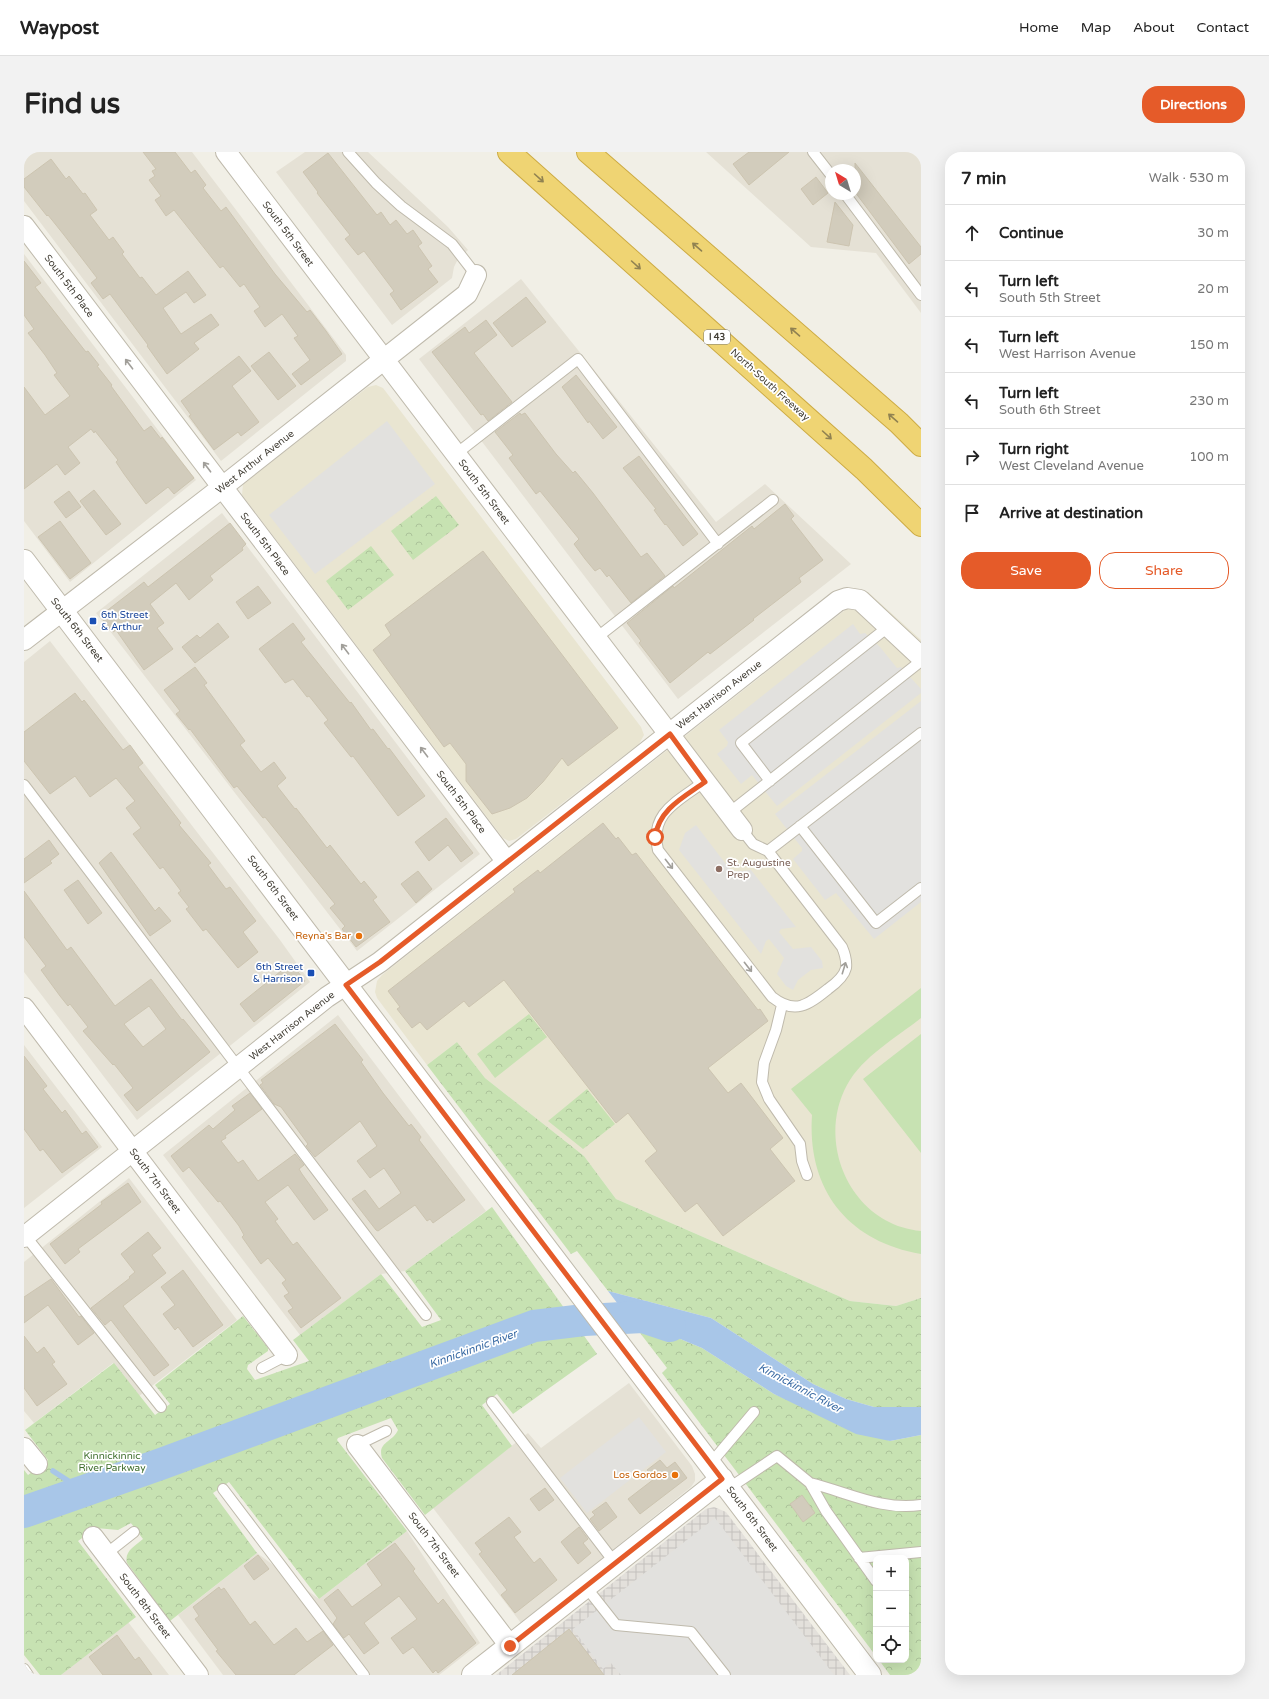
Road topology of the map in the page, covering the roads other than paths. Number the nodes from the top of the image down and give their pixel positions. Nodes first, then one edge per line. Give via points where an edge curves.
1 (226, 152) edge
2 (348, 152) edge
3 (509, 152) edge
4 (588, 152) edge
5 (813, 152) edge
6 (825, 167) edge
7 (850, 200) edge
8 (24, 226) edge
9 (476, 275) joint
10 (921, 295) edge
11 (384, 360) junction
12 (921, 445) edge
13 (456, 454) junction
14 (223, 487) junction
15 (773, 500) dead end
16 (921, 525) edge
17 (718, 544) junction
18 (24, 561) edge
19 (62, 611) junction
20 (888, 627) junction
21 (596, 639) junction
22 (24, 640) edge
23 (921, 657) edge
24 (921, 661) edge
25 (921, 733) edge
26 (670, 734) junction
27 (770, 781) junction
28 (705, 782) junction
29 (24, 785) edge
30 (729, 813) junction
31 (800, 826) junction
32 (742, 830) joint
33 (768, 851) junction
34 (507, 862) junction
35 (921, 888) edge
36 (346, 985) junction
37 (782, 1005) junction
38 (24, 1008) edge
39 (238, 1068) junction
40 (133, 1152) junction
41 (807, 1176) dead end
42 (24, 1236) edge
43 (426, 1315) dead end
44 (287, 1355) joint
45 (262, 1368) dead end
46 (492, 1402) dead end
47 (161, 1407) dead end
48 (754, 1412) dead end
49 (386, 1431) dead end
50 (358, 1445) joint
51 (24, 1448) edge
52 (38, 1464) dead end
53 (720, 1477) junction
54 (810, 1483) junction
55 (223, 1489) dead end
56 (921, 1505) edge
57 (134, 1532) dead end
58 (93, 1537) dead end
59 (921, 1552) edge
60 (106, 1554) junction
61 (859, 1558) junction
62 (615, 1563) junction
63 (873, 1577) edge
64 (586, 1587) junction
65 (510, 1646) junction
66 (24, 1669) edge
67 (28, 1675) edge
68 (198, 1675) edge
69 (364, 1675) edge
70 (473, 1675) edge
71 (724, 1675) edge
72 (870, 1675) edge

1 - 11 street, South 5th Street
2 - 9 lane via 376,183 402,206 452,244
3 -> 16 highway, North-South Freeway / I 43 via 864,469
12 -> 4 highway
5 - 6 lane
7 - 10 lane
14 -> 8 street, South 5th Place
9 - 11 street, West Arthur Avenue via 467,294
11 - 13 street, South 5th Street
11 - 14 street, West Arthur Avenue
13 - 17 lane via 578,359
13 - 21 street, South 5th Street
14 - 19 street, West Arthur Avenue
34 -> 14 street, South 5th Place
15 - 17 lane
17 - 21 lane
18 - 19 street, South 6th Street
19 - 22 street, West Arthur Avenue
19 - 36 street, South 6th Street
20 - 23 street
20 - 26 street, West Harrison Avenue via 860,600 847,598 838,602
20 - 27 lane via 741,742
21 - 26 street, South 5th Street
24 - 27 lane
25 - 31 lane
26 - 28 street, South 5th Street
26 - 34 street, West Harrison Avenue
27 - 30 lane
28 - 30 street, South 5th Street
28 -> 37 lane via 662,816 656,826 658,850 772,997
29 - 39 lane
30 - 32 street, South 5th Street
31 - 33 lane
31 - 35 lane via 876,923
32 - 33 lane via 753,844
37 -> 33 lane via 807,1005 838,981 846,969 846,958 842,947
34 - 36 street, West Harrison Avenue via 380,962
36 - 39 street, West Harrison Avenue via 327,997
36 - 53 street, South 6th Street
37 - 41 lane via 764,1063 762,1082 768,1099 800,1144
38 - 40 street, South 7th Street
39 - 40 street, West Harrison Avenue
39 - 43 lane
40 - 42 street, West Harrison Avenue
40 - 44 street, South 7th Street
42 - 47 lane
44 - 45 lane
46 - 62 lane
48 - 53 lane
49 - 50 lane
50 - 65 street, South 7th Street
51 - 52 street
53 - 54 lane via 777,1456
53 - 62 street
53 - 72 street, South 6th Street
54 - 56 lane via 838,1489 856,1498 883,1505
54 - 61 lane
55 - 69 lane
57 - 60 lane
58 - 60 street, South 8th Street
59 - 61 lane
60 - 68 street, South 8th Street
61 - 63 lane
62 - 64 street
64 - 65 street
64 - 71 lane via 616,1625 691,1632
65 - 70 street
66 - 67 lane

